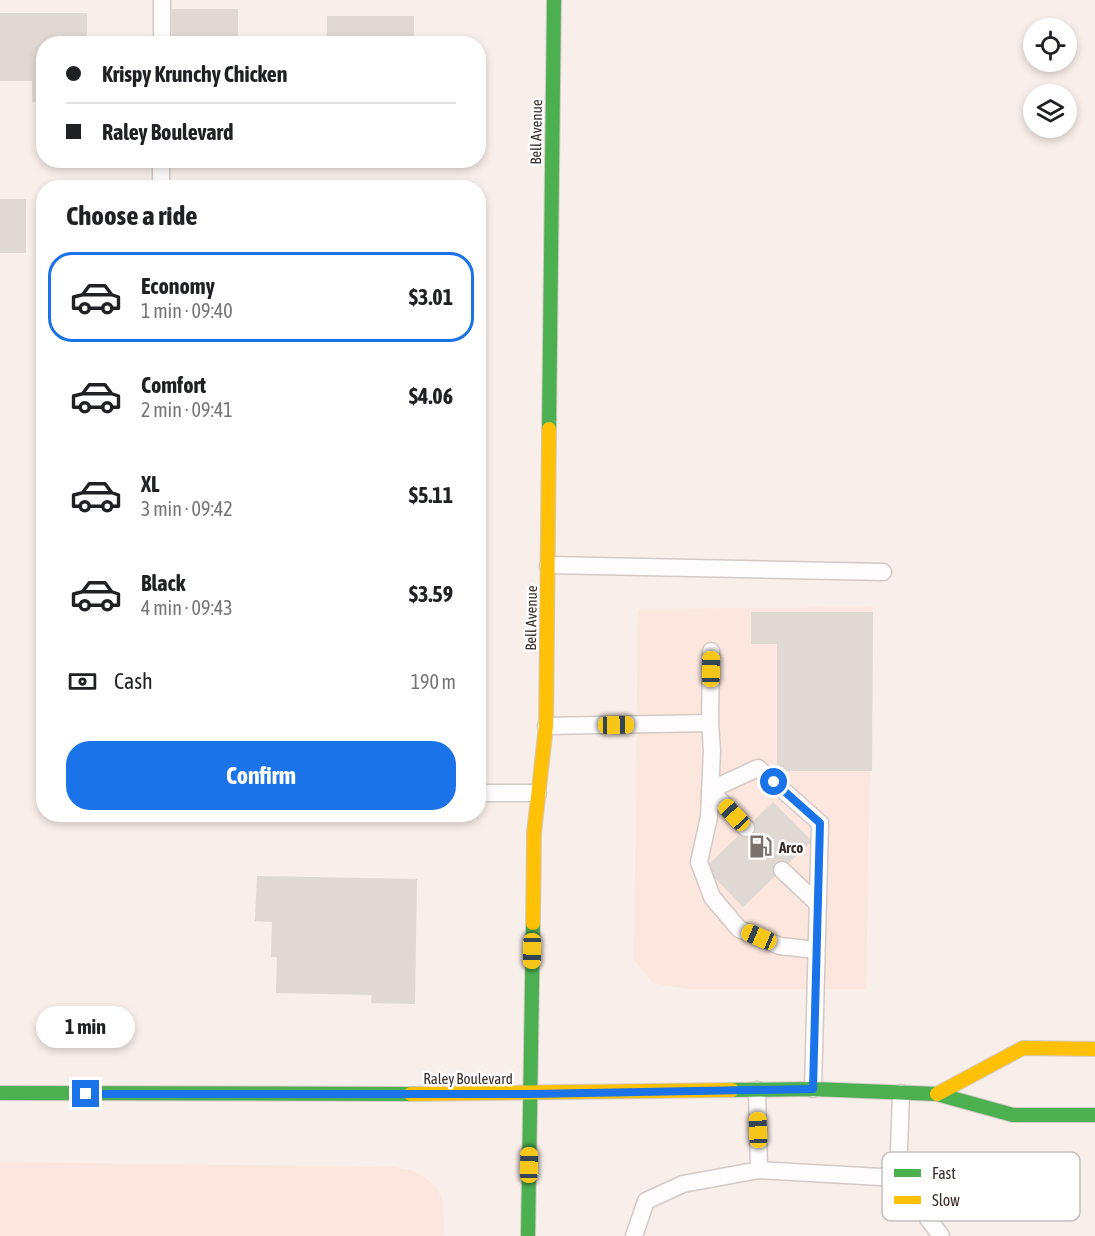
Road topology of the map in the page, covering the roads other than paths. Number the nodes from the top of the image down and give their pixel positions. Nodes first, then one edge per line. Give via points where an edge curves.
1 (162, 0) edge
2 (554, 0) edge
3 (162, 36) edge
4 (548, 565) junction
5 (883, 572) dead end
6 (711, 651) dead end
7 (710, 723) junction
8 (546, 726) junction
9 (710, 789) junction
10 (486, 793) edge
11 (538, 793) junction
12 (746, 828) dead end
13 (782, 870) dead end
14 (818, 904) junction
15 (816, 950) junction
16 (1095, 1049) edge
17 (813, 1089) junction
18 (757, 1090) junction
19 (901, 1093) junction
20 (0, 1094) edge
21 (530, 1094) junction
22 (937, 1094) junction
23 (1095, 1115) edge
24 (898, 1152) edge
25 (759, 1170) junction
26 (882, 1177) edge
27 (930, 1221) edge
28 (528, 1236) edge
29 (634, 1236) edge
30 (942, 1236) edge

1 - 3 lane
2 - 4 main road, Bell Avenue
4 - 5 lane
4 - 8 main road, Bell Avenue
6 - 7 lane
7 - 8 lane
7 - 9 lane
8 - 11 main road, Bell Avenue
9 - 12 lane
9 - 14 lane via 758,768 820,823
9 - 15 lane via 709,817 699,862 712,897 739,929 780,946
10 - 11 lane
11 - 21 main road, Bell Avenue
13 - 14 lane
14 - 15 lane
15 - 17 lane
16 - 22 main road, Raley Boulevard via 1023,1048
17 - 18 main road, Raley Boulevard
17 - 19 main road, Raley Boulevard
18 - 21 main road, Raley Boulevard
18 - 25 lane
19 - 22 main road, Raley Boulevard
19 - 24 lane
20 - 21 main road, Raley Boulevard
21 - 28 main road, Bell Avenue
22 - 23 main road, Raley Boulevard via 1013,1115
25 - 26 lane
25 - 29 lane via 683,1184 646,1201
27 - 30 lane

